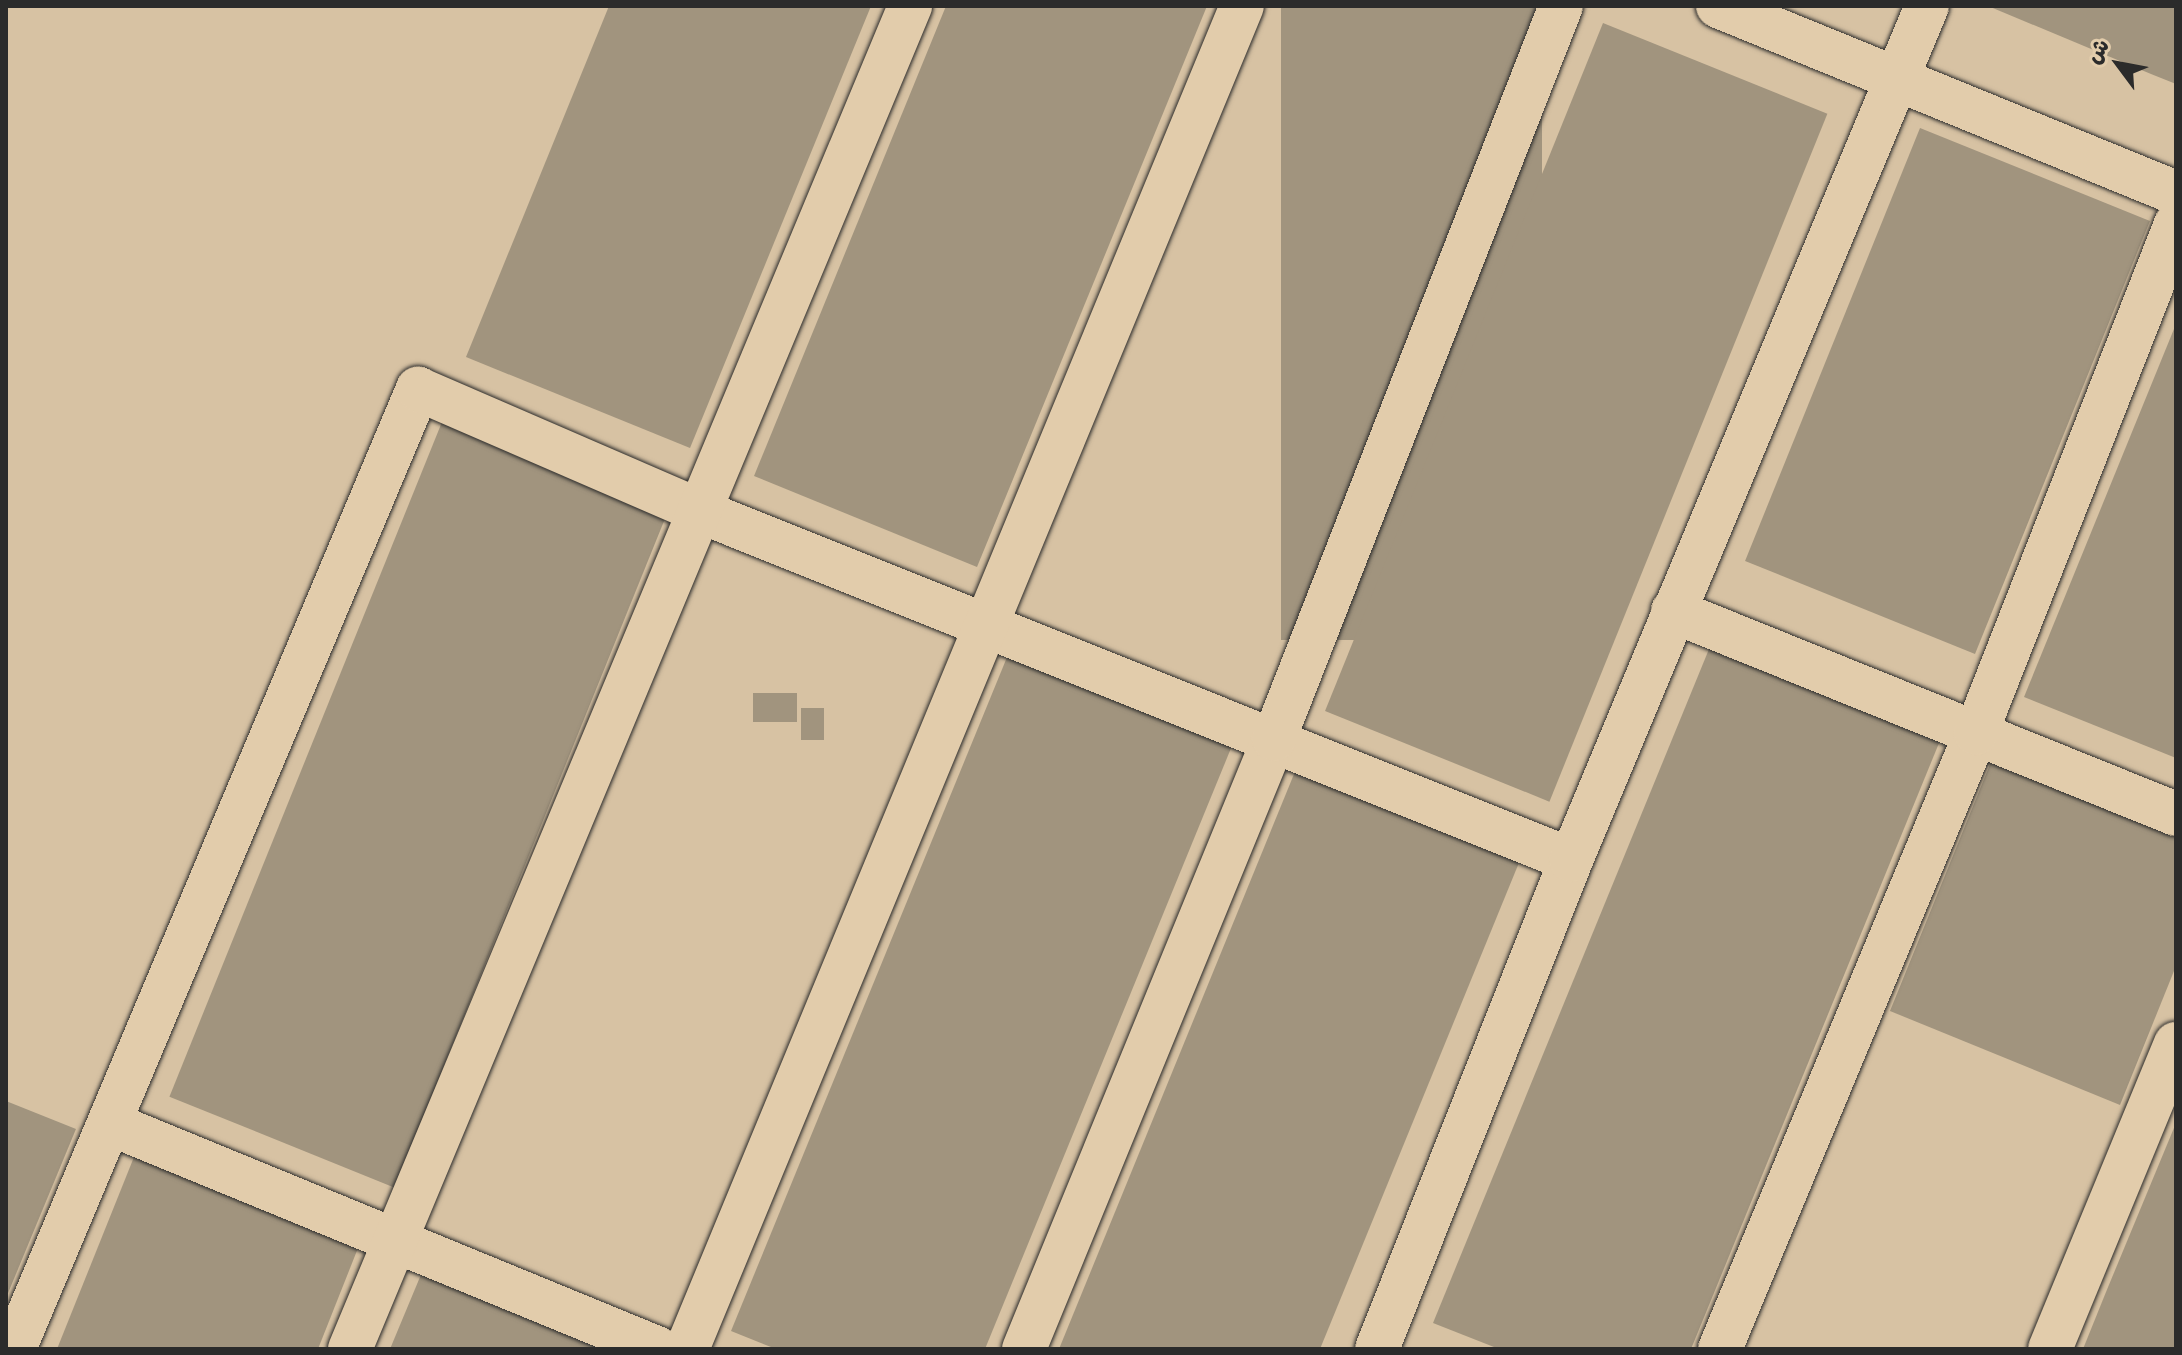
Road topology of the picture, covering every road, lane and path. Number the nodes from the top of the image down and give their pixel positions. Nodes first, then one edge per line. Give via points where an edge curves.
1 (910, 6) edge
2 (1242, 6) edge
3 (1561, 6) edge
4 (1718, 6) edge
5 (1927, 6) edge
6 (1896, 79) junction
7 (2176, 193) edge
8 (2176, 224) edge
9 (702, 512) junction
10 (1673, 611) junction
11 (988, 627) junction
12 (1976, 733) junction
13 (1274, 739) junction
14 (2176, 814) edge
15 (1571, 860) junction
16 (2176, 1044) edge
17 (111, 1124) junction
18 (395, 1241) junction
19 (1385, 1346) edge
20 (14, 1349) edge
21 (350, 1349) edge
22 (659, 1349) edge
23 (687, 1349) edge
24 (1024, 1349) edge
25 (1720, 1349) edge
26 (2050, 1349) edge

1 - 9 street
2 - 11 street
3 - 13 street
4 - 6 street
5 - 6 street
6 - 7 street
6 - 10 street
8 - 12 street
9 - 11 street
9 - 17 street via 418,389
9 - 18 street
10 - 12 street
10 - 15 street
11 - 13 street
11 - 23 street
12 - 14 street
12 - 25 street
13 - 15 street
13 - 24 street
15 - 19 street
16 - 26 street
17 - 18 street
17 - 20 street
18 - 21 street
18 - 22 street

